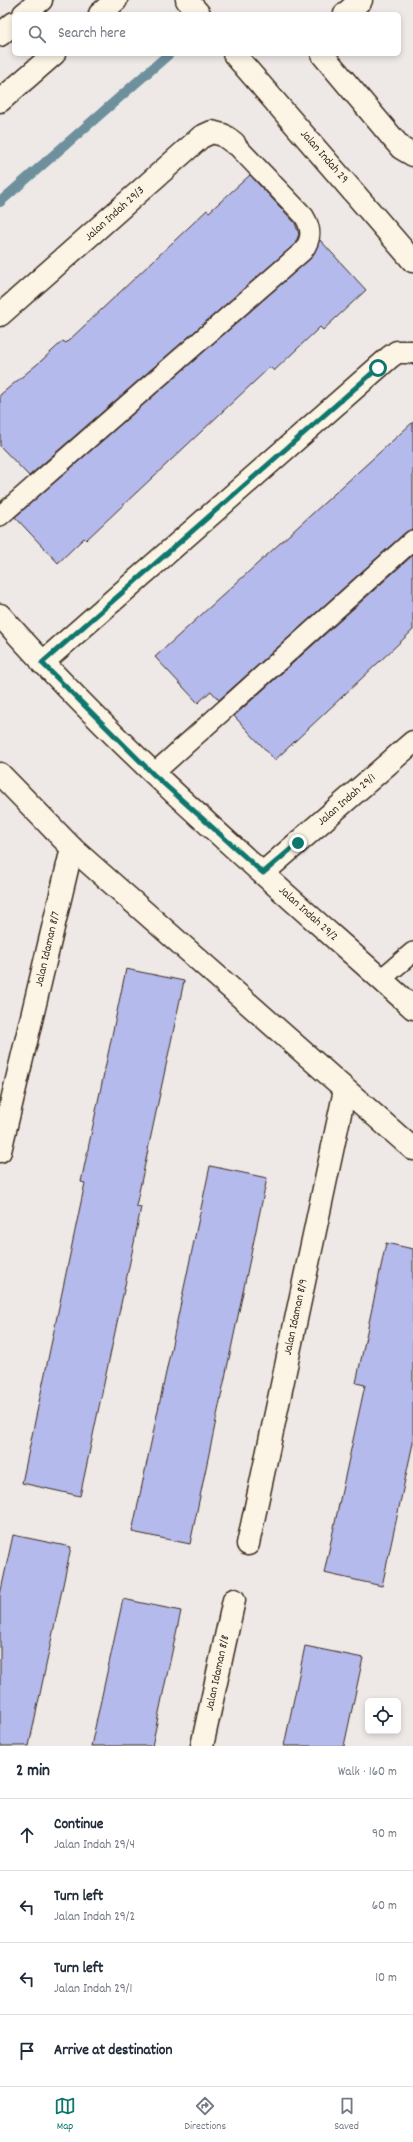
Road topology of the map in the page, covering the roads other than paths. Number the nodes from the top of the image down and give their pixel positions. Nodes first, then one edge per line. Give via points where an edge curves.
1 (41, 0) edge
2 (116, 0) edge
3 (187, 0) edge
4 (361, 0) edge
5 (26, 12) edge
6 (102, 12) edge
7 (198, 12) edge
8 (347, 12) edge
9 (12, 25) edge
10 (0, 34) edge
11 (52, 56) edge
12 (236, 56) edge
13 (324, 58) edge
14 (0, 101) edge
15 (234, 143) joint
16 (413, 155) edge
17 (413, 261) edge
18 (0, 315) edge
19 (413, 352) edge
20 (0, 516) edge
21 (413, 540) edge
22 (0, 615) edge
23 (42, 663) junction
24 (413, 742) edge
25 (0, 774) edge
26 (153, 774) junction
27 (72, 848) junction
28 (263, 873) junction
29 (413, 952) edge
30 (381, 979) junction
31 (413, 1008) edge
32 (345, 1090) junction
33 (413, 1148) edge
34 (0, 1151) edge
35 (248, 1544) dead end
36 (234, 1600) dead end
37 (202, 1746) edge

1 - 5 street
2 - 6 street
3 - 7 street
4 - 8 street
9 - 10 street
11 - 14 street
12 - 17 street, Jalan Indah 29
13 - 16 street via 401,148
15 - 18 street, Jalan Indah 29/3 via 223,135 212,132 201,137
15 - 20 lane via 304,216 311,234 309,243 303,251
19 - 23 street via 397,352 390,357
21 - 26 lane
22 - 23 street, Jalan Indah 29/2
23 - 26 street, Jalan Indah 29/2
24 - 28 street, Jalan Indah 29/1
25 - 27 street
26 - 28 street, Jalan Indah 29/2
27 - 32 street
27 - 34 street, Jalan Idaman 8/7
28 - 30 street, Jalan Indah 29/2
29 - 30 lane
30 - 31 street, Jalan Indah 29/2
32 - 33 street
32 - 35 street, Jalan Idaman 8/9
36 - 37 street, Jalan Idaman 8/8

